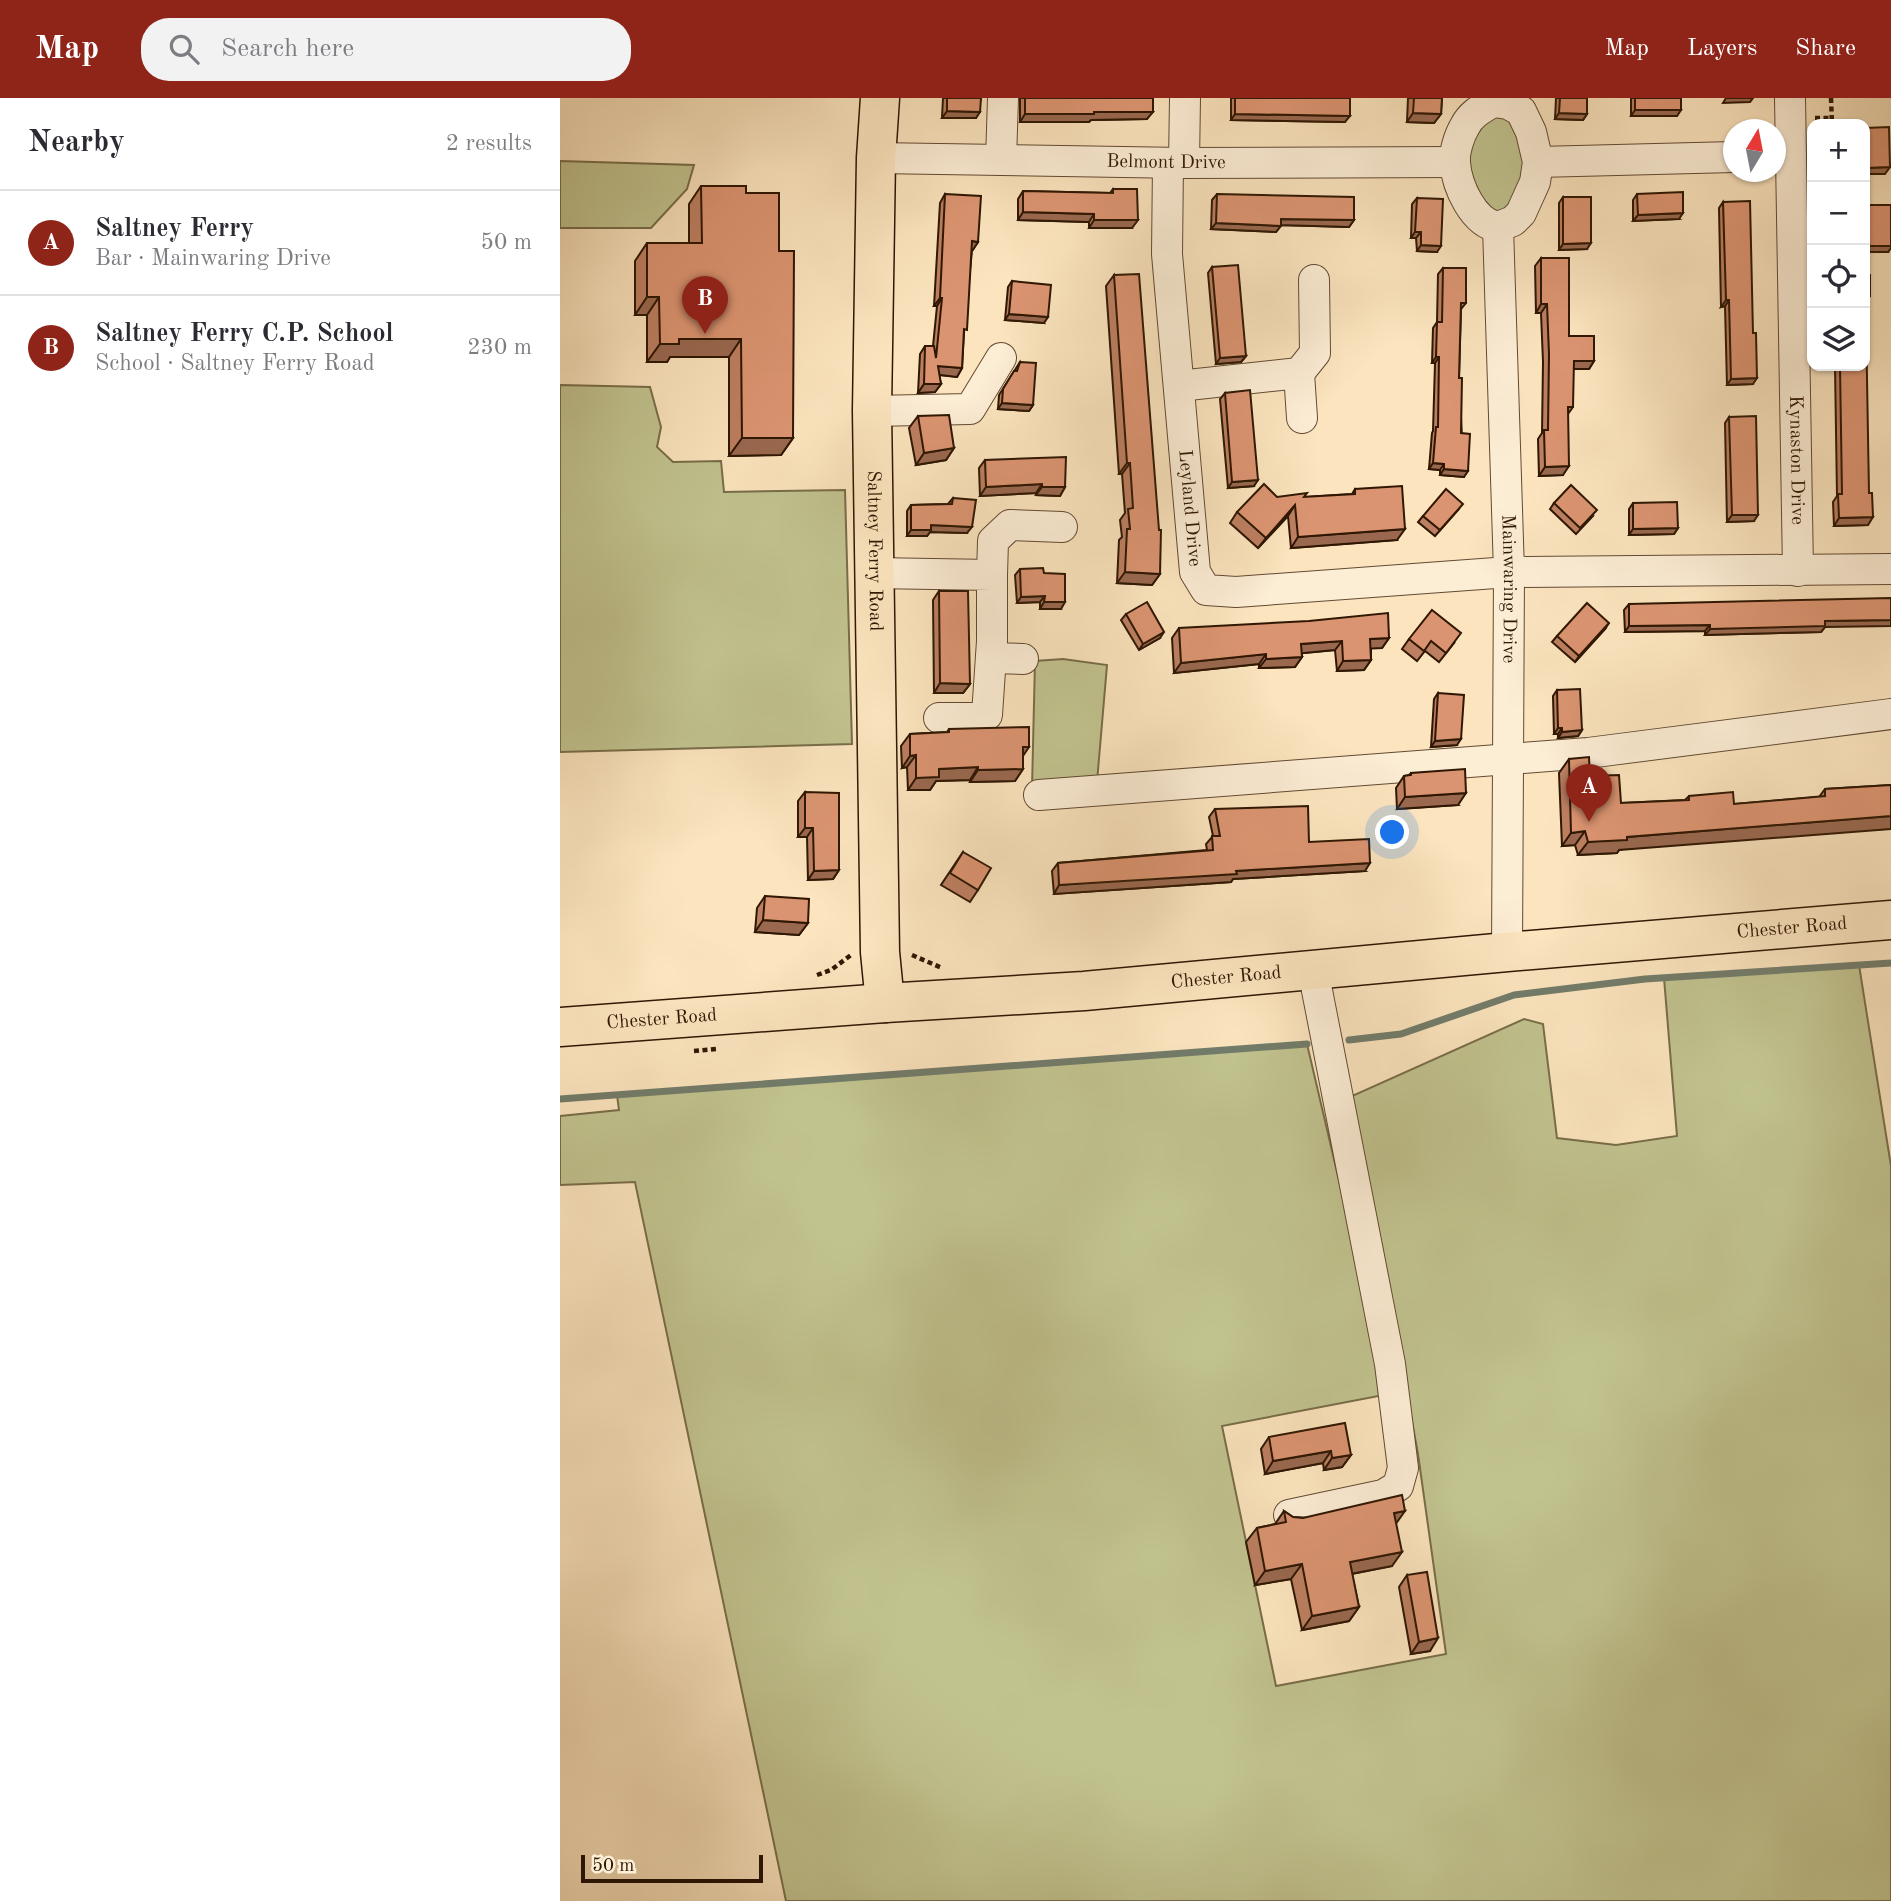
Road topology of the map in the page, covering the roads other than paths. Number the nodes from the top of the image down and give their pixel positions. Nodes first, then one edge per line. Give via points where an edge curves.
1 (880, 98) edge
2 (1003, 98) edge
3 (1185, 98) edge
4 (1790, 98) edge
5 (1493, 100) edge
6 (1786, 131) edge
7 (876, 158) junction
8 (1723, 158) edge
9 (1001, 160) junction
10 (1455, 162) junction
11 (1538, 162) junction
12 (1176, 163) junction
13 (1784, 182) edge
14 (1498, 228) junction
15 (1314, 280) dead end
16 (1001, 358) dead end
17 (1299, 373) junction
18 (1178, 386) junction
19 (872, 411) junction
20 (1302, 418) dead end
21 (1062, 527) dead end
22 (1891, 569) edge
23 (1798, 571) junction
24 (1509, 572) junction
25 (874, 573) junction
26 (992, 575) junction
27 (991, 658) junction
28 (1023, 659) dead end
29 (1891, 714) edge
30 (939, 718) dead end
31 (1508, 760) junction
32 (1039, 795) dead end
33 (1891, 920) edge
34 (1507, 952) junction
35 (1312, 970) junction
36 (885, 1003) junction
37 (560, 1027) edge
38 (1289, 1515) edge

1 - 7 main road, Saltney Ferry Road
2 - 9 street
3 - 12 street, Leyland Drive
4 - 6 street, Kynaston Drive
5 - 10 street via 1464,127
5 - 11 street via 1521,111
7 - 9 street, Belmont Drive
7 - 19 main road, Saltney Ferry Road
8 - 11 street
9 - 12 street, Belmont Drive
10 - 12 street, Belmont Drive
10 - 14 street via 1472,208 1481,220
11 - 14 street via 1521,213
12 - 18 street, Leyland Drive via 1167,254
13 - 23 street, Kynaston Drive
14 - 24 street, Mainwaring Drive
15 - 17 street via 1315,353
16 - 19 street via 970,409
17 - 18 street
17 - 20 street
18 - 24 street, Leyland Drive via 1195,572 1206,590 1236,592
19 - 25 main road, Saltney Ferry Road
21 - 26 street via 1010,525 993,541
22 - 23 street
23 - 24 street
24 - 31 street, Mainwaring Drive
25 - 26 street
25 - 36 main road, Saltney Ferry Road via 880,952
26 - 27 street
27 - 28 street
27 - 30 street via 988,715
29 - 31 street
31 - 32 street
31 - 34 street, Mainwaring Drive
33 - 34 main road, Chester Road
34 - 35 main road, Chester Road
35 - 36 main road, Chester Road
35 - 38 street via 1390,1364 1403,1468 1398,1486 1383,1495
36 - 37 main road, Chester Road

